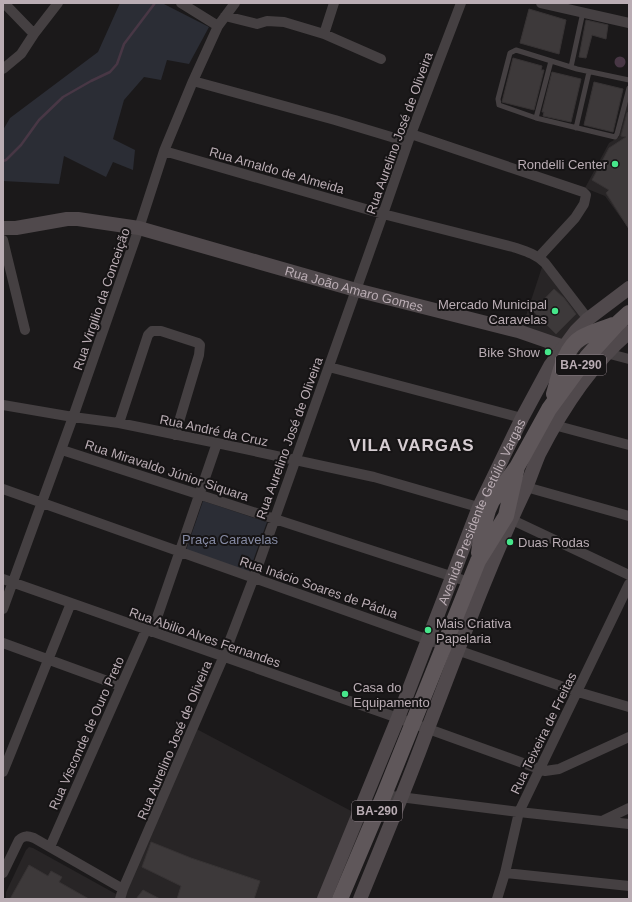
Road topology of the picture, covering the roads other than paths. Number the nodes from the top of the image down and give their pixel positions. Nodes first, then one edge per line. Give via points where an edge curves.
1 (4, 3) edge
2 (58, 3) edge
3 (181, 3) edge
4 (235, 3) edge
5 (334, 3) edge
6 (461, 3) edge
7 (541, 3) edge
8 (583, 12) junction
9 (225, 16) junction
10 (629, 23) edge
11 (218, 26) junction
12 (34, 34) junction
13 (324, 34) junction
14 (381, 58) dead end
15 (551, 61) junction
16 (571, 67) junction
17 (3, 69) edge
18 (589, 72) junction
19 (629, 80) edge
20 (193, 81) junction
21 (629, 88) edge
22 (536, 118) junction
23 (576, 128) junction
24 (410, 138) junction
25 (164, 151) junction
26 (383, 214) junction
27 (3, 228) edge
28 (139, 228) junction
29 (3, 240) edge
30 (539, 258) junction
31 (629, 288) edge
32 (356, 290) junction
33 (629, 313) edge
34 (588, 319) junction
35 (623, 328) edge
36 (25, 330) dead end
37 (600, 351) junction
38 (571, 353) junction
39 (629, 359) edge
40 (329, 367) junction
41 (3, 405) edge
42 (73, 417) junction
43 (522, 418) junction
44 (119, 424) junction
45 (554, 425) junction
46 (175, 435) junction
47 (217, 442) junction
48 (629, 446) edge
49 (62, 450) junction
50 (296, 460) junction
51 (526, 487) junction
52 (3, 489) edge
53 (199, 494) junction
54 (43, 503) junction
55 (496, 513) junction
56 (629, 516) edge
57 (274, 518) junction
58 (180, 552) junction
59 (629, 575) edge
60 (453, 576) junction
61 (254, 577) junction
62 (3, 580) edge
63 (469, 582) junction
64 (13, 583) junction
65 (629, 584) edge
66 (71, 604) junction
67 (3, 609) edge
68 (149, 631) junction
69 (429, 639) junction
70 (3, 644) edge
71 (451, 648) junction
72 (224, 658) junction
73 (48, 660) junction
74 (121, 686) junction
75 (578, 692) junction
76 (629, 707) edge
77 (405, 721) junction
78 (428, 729) junction
79 (629, 737) edge
80 (540, 770) junction
81 (3, 772) edge
82 (384, 795) junction
83 (401, 798) junction
84 (629, 808) edge
85 (519, 812) junction
86 (603, 820) junction
87 (629, 824) edge
88 (50, 847) junction
89 (3, 873) edge
90 (504, 873) junction
91 (629, 886) edge
92 (123, 889) junction
93 (333, 895) edge
94 (120, 899) edge
95 (360, 899) edge
96 (497, 899) edge

1 - 12 street
2 - 12 street
3 - 11 street
4 - 9 street, Rua Virgilio da Conceição
5 - 13 street
6 - 24 street, Rua Aurelino José de Oliveira
7 - 8 street
8 - 10 street
8 - 16 lane
9 - 11 street, Rua Virgilio da Conceição
9 - 13 street via 256,24 267,21 284,22
11 - 20 street, Rua Virgilio da Conceição
12 - 17 street via 21,54
13 - 14 street
15 - 16 lane
15 - 22 lane
15 - 22 lane via 516,50 510,53 498,99 499,105
16 - 18 lane
18 - 19 lane
18 - 23 lane
20 - 24 street
20 - 25 street, Rua Virgilio da Conceição
21 - 23 lane via 615,137
22 - 23 lane
24 - 26 street, Rua Aurelino José de Oliveira
24 - 30 street via 583,192 586,196 584,204 575,218
25 - 26 street, Rua Arnaldo de Almeida
25 - 28 street, Rua Virgilio da Conceição
26 - 30 street, Rua Arnaldo de Almeida via 513,247
26 - 32 street, Rua Aurelino José de Oliveira
27 - 28 street, Rua João Amaro Gomes via 67,219
28 - 32 street, Rua João Amaro Gomes
28 - 42 street, Rua Virgilio da Conceição
29 - 36 street
30 - 34 street
31 - 34 street, Avenida Presidente Getúlio Vargas
32 - 38 street, Rua João Amaro Gomes via 518,331
32 - 40 street, Rua Aurelino José de Oliveira
33 - 35 main road, Avenida Presidente Getúlio Vargas / BA-290
34 - 38 street, Avenida Presidente Getúlio Vargas via 576,331
35 - 37 main road, Avenida Presidente Getúlio Vargas / BA-290
35 - 38 main road, Avenida Presidente Getúlio Vargas
37 - 38 main road, Avenida Presidente Getúlio Vargas / BA-290
37 - 38 main road via 587,340
37 - 39 street
37 - 45 street, Avenida Presidente Getúlio Vargas
38 - 43 street, Avenida Presidente Getúlio Vargas via 550,366
38 - 55 main road, Avenida Presidente Getúlio Vargas / BA-290 via 549,409
40 - 43 street
40 - 50 street, Rua Aurelino José de Oliveira
41 - 42 street, Rua André da Cruz
42 - 44 street, Rua André da Cruz
42 - 49 street, Rua Virgilio da Conceição
43 - 55 street, Avenida Presidente Getúlio Vargas
44 - 46 street, Rua André da Cruz
44 - 46 street via 148,335 161,331 200,345
45 - 48 street
45 - 51 street, Avenida Presidente Getúlio Vargas
46 - 47 street, Rua André da Cruz
47 - 50 street, Rua André da Cruz
47 - 53 street, Rua Visconde de Ouro Preto
49 - 53 street, Rua Miravaldo Júnior Siquara
49 - 54 street, Rua Virgilio da Conceição
50 - 55 street, Rua André da Cruz via 374,477
50 - 57 street, Rua Aurelino José de Oliveira
51 - 55 street, Avenida Presidente Getúlio Vargas
51 - 56 street
52 - 54 street, Rua Inácio Soares de Pádua
53 - 57 street, Rua Miravaldo Júnior Siquara
53 - 58 street, Rua Visconde de Ouro Preto
54 - 58 street, Rua Inácio Soares de Pádua
54 - 64 street, Rua Virgilio da Conceição
55 - 59 street, Rua André da Cruz
55 - 60 street, Avenida Presidente Getúlio Vargas
55 - 63 main road, Avenida Presidente Getúlio Vargas / BA-290
55 - 71 street, Avenida Presidente Getúlio Vargas
57 - 60 street, Rua Miravaldo Júnior Siquara
57 - 61 street, Rua Aurelino José de Oliveira
58 - 61 street, Rua Inácio Soares de Pádua
58 - 68 street, Rua Visconde de Ouro Preto
60 - 63 street, Rua Miravaldo Júnior Siquara
60 - 69 street, Avenida Presidente Getúlio Vargas
61 - 69 street, Rua Inácio Soares de Pádua
61 - 72 street, Rua Aurelino José de Oliveira
62 - 64 street, Rua Abilio Alves Fernandes
63 - 71 main road, Avenida Presidente Getúlio Vargas / BA-290
64 - 66 street, Rua Abilio Alves Fernandes
64 - 67 street, Rua Virgilio da Conceição
65 - 75 street, Rua Teixeira de Freitas
66 - 68 street, Rua Abilio Alves Fernandes
66 - 73 street
68 - 72 street, Rua Abilio Alves Fernandes
68 - 74 street, Rua Visconde de Ouro Preto
69 - 71 street, Rua Inácio Soares de Pádua
69 - 77 street, Avenida Presidente Getúlio Vargas
70 - 73 street
71 - 75 street, Rua Inácio Soares de Pádua
71 - 77 main road, Avenida Presidente Getúlio Vargas / BA-290
71 - 78 street, Avenida Presidente Getúlio Vargas
72 - 77 street, Rua Abilio Alves Fernandes
72 - 92 street, Rua Aurelino José de Oliveira
73 - 74 street
73 - 81 street
74 - 88 street, Rua Visconde de Ouro Preto
75 - 76 street, Rua Inácio Soares de Pádua
75 - 80 street, Rua Teixeira de Freitas
77 - 78 street, Rua Abilio Alves Fernandes
77 - 82 main road, Avenida Presidente Getúlio Vargas / BA-290
77 - 93 street, Avenida Presidente Getúlio Vargas
78 - 80 street, Rua Abilio Alves Fernandes
78 - 83 street, Avenida Presidente Getúlio Vargas
79 - 80 street via 559,769 549,772
80 - 85 street, Rua Teixeira de Freitas
82 - 83 street
82 - 93 main road, Avenida Presidente Getúlio Vargas / BA-290
83 - 85 street
83 - 95 street, Avenida Presidente Getúlio Vargas
84 - 86 street
85 - 86 street
85 - 90 street, Rua Teixeira de Freitas
86 - 87 street
88 - 89 street via 34,838 21,838
88 - 92 street
90 - 91 street
90 - 96 street, Rua Teixeira de Freitas
92 - 94 street, Rua Aurelino José de Oliveira

